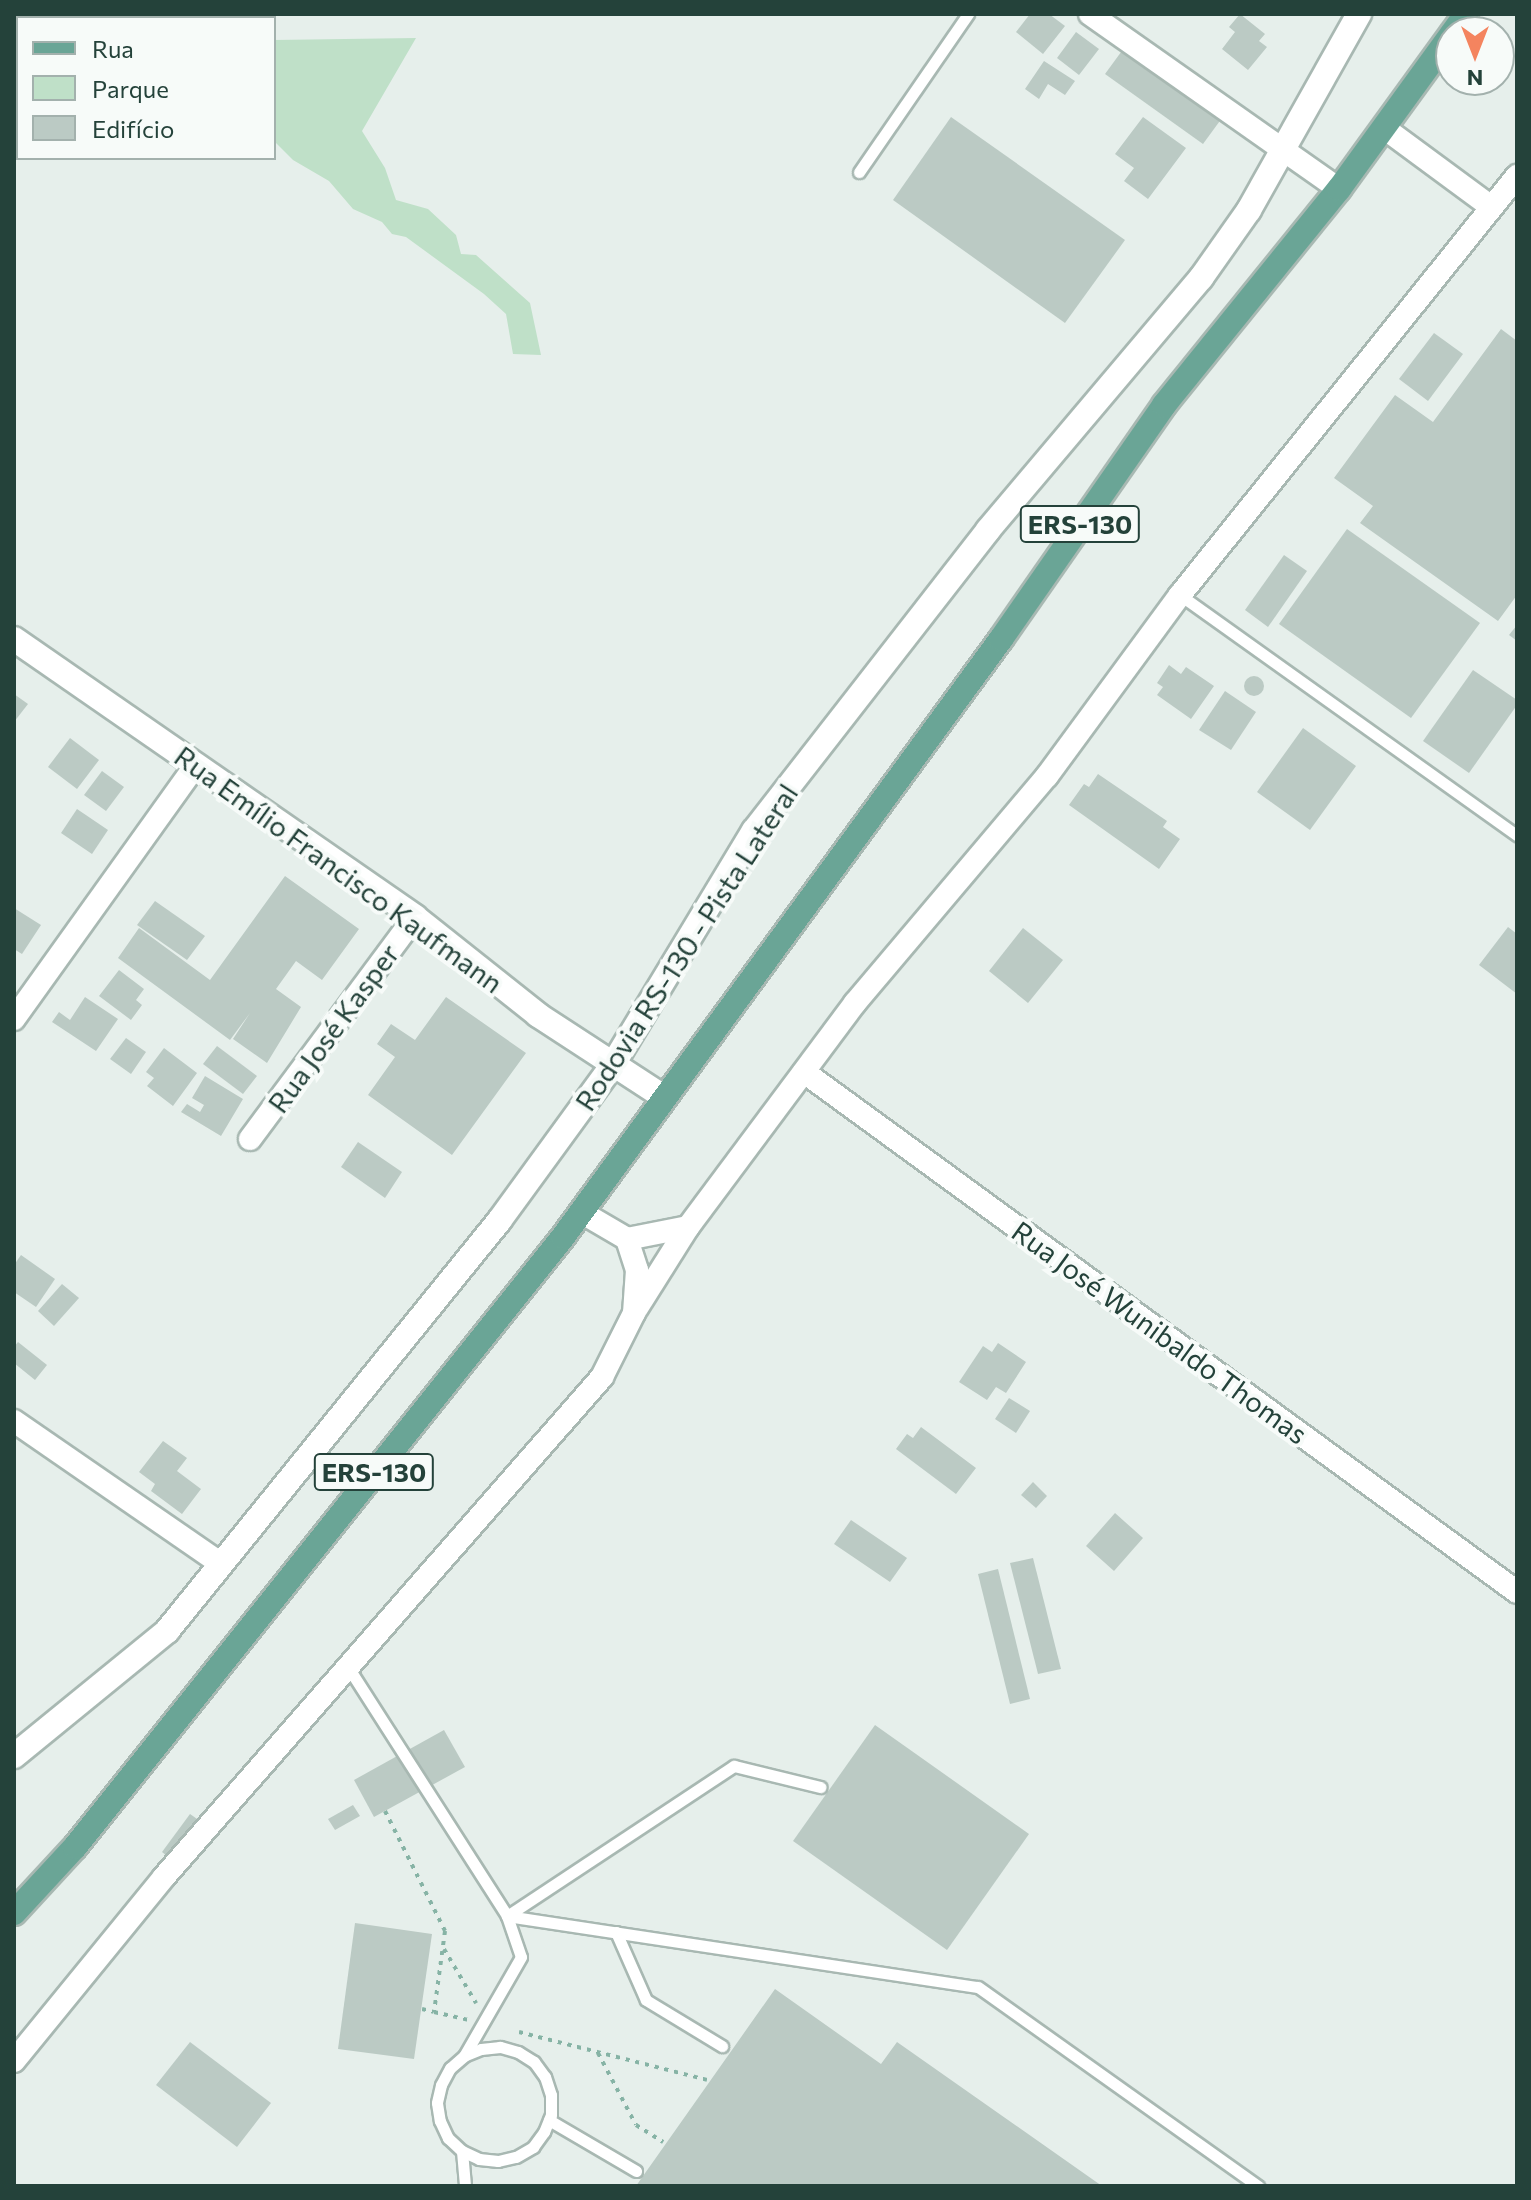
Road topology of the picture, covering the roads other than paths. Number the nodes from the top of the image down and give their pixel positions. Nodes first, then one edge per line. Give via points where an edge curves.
1 (968, 14) edge
2 (1090, 14) edge
3 (1359, 14) edge
4 (1435, 58) edge
5 (1384, 128) junction
6 (1283, 150) junction
7 (859, 172) dead end
8 (1517, 176) edge
9 (1339, 189) junction
10 (1491, 207) junction
11 (1180, 595) junction
12 (14, 639) edge
13 (196, 765) junction
14 (1517, 835) edge
15 (415, 917) junction
16 (14, 1019) edge
17 (612, 1066) junction
18 (804, 1072) junction
19 (664, 1097) junction
20 (250, 1139) dead end
21 (581, 1212) junction
22 (688, 1227) junction
23 (627, 1239) junction
24 (634, 1313) junction
25 (14, 1421) edge
26 (221, 1564) junction
27 (1517, 1592) edge
28 (348, 1667) junction
29 (14, 1756) edge
30 (820, 1787) dead end
31 (14, 1913) edge
32 (507, 1916) junction
33 (616, 1932) junction
34 (722, 2046) dead end
35 (464, 2056) junction
36 (14, 2061) edge
37 (549, 2120) junction
38 (462, 2151) junction
39 (636, 2171) dead end
40 (465, 2186) edge
41 (1258, 2186) edge

1 - 7 lane
2 - 6 street
3 - 6 street, Rodovia RS-130 - Pista Lateral
4 - 5 main road, ERS-130
5 - 9 main road, ERS-130
5 - 10 street
6 - 9 street
6 - 17 street, Rodovia RS-130 - Pista Lateral via 1201,278 988,530 754,831
8 - 10 street
9 - 19 main road, ERS-130 via 1164,405 1001,639
10 - 11 street
11 - 14 lane
11 - 18 street via 1047,776 855,1003
12 - 13 street, Rua Emílio Francisco Kaufmann
13 - 15 street, Rua Emílio Francisco Kaufmann
13 - 16 street
15 - 17 street, Rua Emílio Francisco Kaufmann
15 - 20 street, Rua José Kasper
17 - 19 street, Rua Emílio Francisco Kaufmann
17 - 26 street, Rodovia RS-130 - Pista Lateral via 499,1221
18 - 22 street
18 - 27 street, Rua José Wunibaldo Thomas
19 - 21 main road, ERS-130
21 - 23 street
21 - 31 main road, ERS-130 via 75,1847
22 - 23 street
22 - 24 street
23 - 24 street via 637,1270
24 - 28 street via 602,1377
25 - 26 street
26 - 29 street, Rodovia RS-130 - Pista Lateral via 167,1631
28 - 32 lane
28 - 36 street via 164,1877
30 - 32 lane via 734,1766
32 - 33 lane
32 - 35 lane via 521,1957
33 - 34 lane via 646,2000
33 - 41 lane via 978,1987
35 - 37 lane via 500,2047 534,2062 551,2095
35 - 38 lane via 450,2068 437,2103 448,2138
37 - 38 lane via 533,2147 516,2157 488,2160
37 - 39 lane
38 - 40 lane

